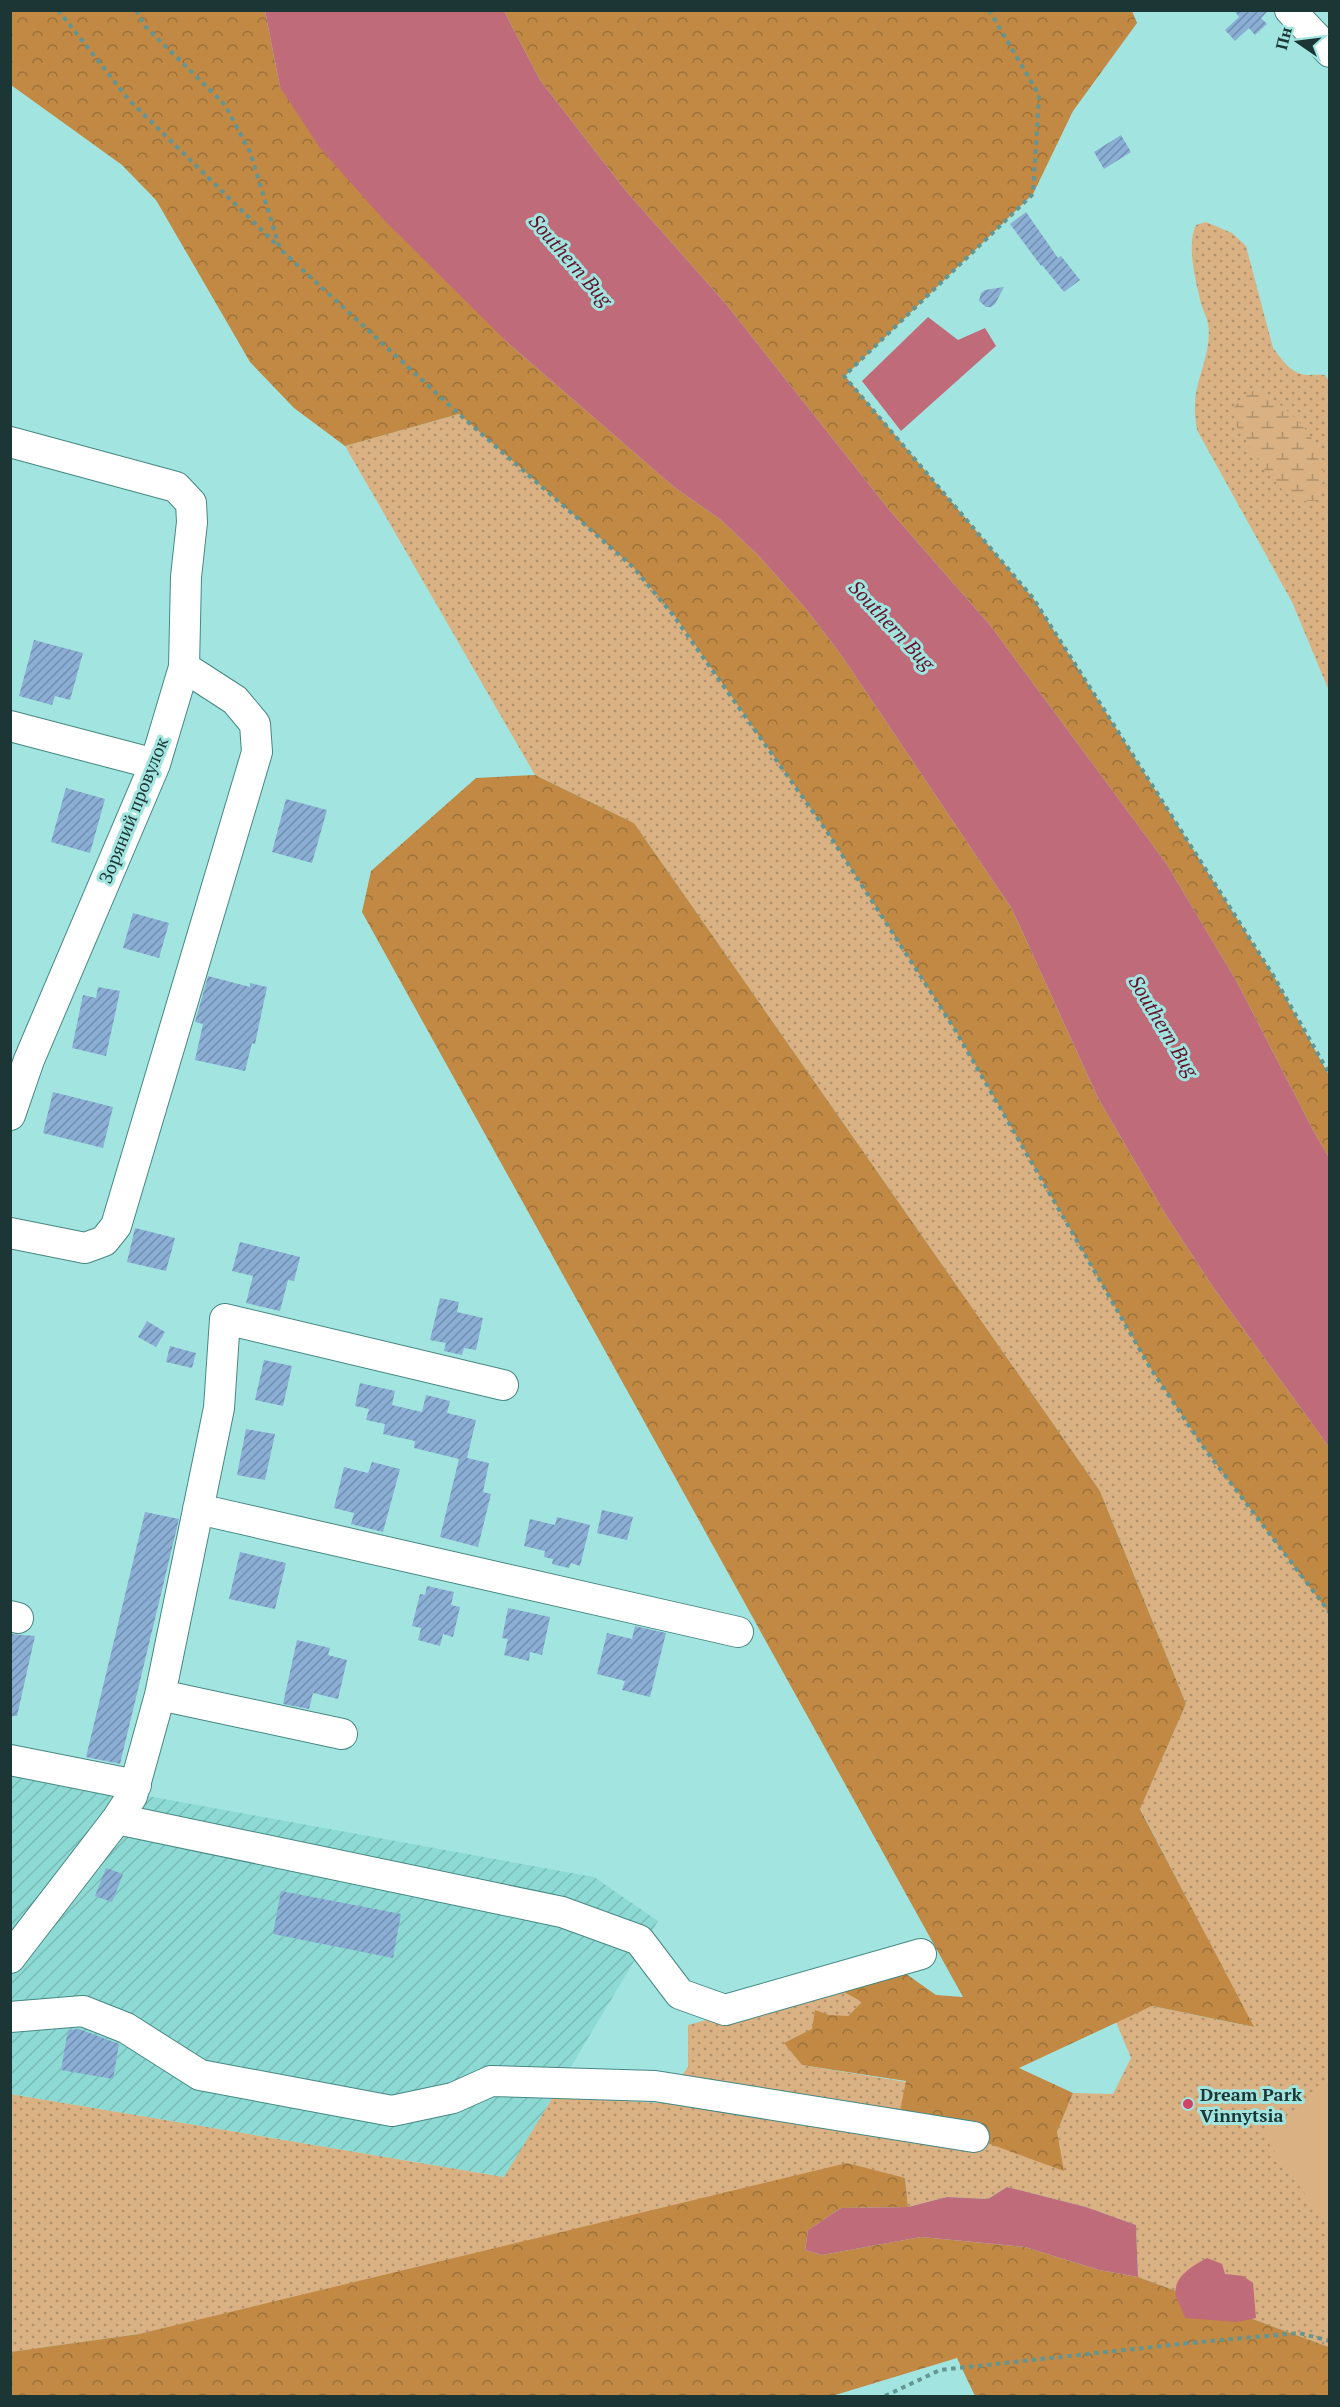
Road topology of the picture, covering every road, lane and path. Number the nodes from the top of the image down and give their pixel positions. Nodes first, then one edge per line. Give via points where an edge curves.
1 (58, 10) edge
2 (136, 10) edge
3 (990, 10) edge
4 (1290, 10) edge
5 (1329, 52) edge
6 (280, 249) junction
7 (10, 442) edge
8 (184, 667) junction
9 (10, 726) edge
10 (155, 764) junction
11 (20, 1058) edge
12 (1329, 1075) edge
13 (10, 1115) edge
14 (10, 1233) edge
15 (503, 1385) dead end
16 (198, 1509) junction
17 (1329, 1613) edge
18 (738, 1632) dead end
19 (160, 1695) junction
20 (342, 1734) dead end
21 (10, 1760) edge
22 (136, 1785) junction
23 (117, 1819) junction
24 (921, 1954) dead end
25 (10, 1958) edge
26 (10, 2017) edge
27 (974, 2137) dead end
28 (1329, 2341) edge
29 (885, 2397) edge

1 - 6 path via 129,100
2 - 6 path via 145,26 225,105 250,152
3 - 12 path via 1039,95 1034,195 844,376 1033,598 1273,975
4 - 5 street
6 - 17 path via 633,567 674,615 828,833 954,1028 1151,1369 1204,1448
7 - 8 street, Зоряний провулок via 176,488 191,503
8 - 10 street, Зоряний провулок
8 - 14 street via 235,700 255,724 257,752 116,1226 104,1241 85,1248
9 - 10 street
10 - 11 street, Зоряний провулок
11 - 13 street, Зоряний провулок
15 - 16 street via 225,1318 219,1408
16 - 18 street
16 - 19 street
19 - 20 street
19 - 22 street
21 - 22 street
22 - 23 street
23 - 24 street via 562,1912 639,1940 680,1994 725,2010
23 - 25 street
26 - 27 street via 83,2011 126,2028 200,2074 392,2111 453,2098 491,2081 655,2086
28 - 29 path via 1299,2333 940,2370

